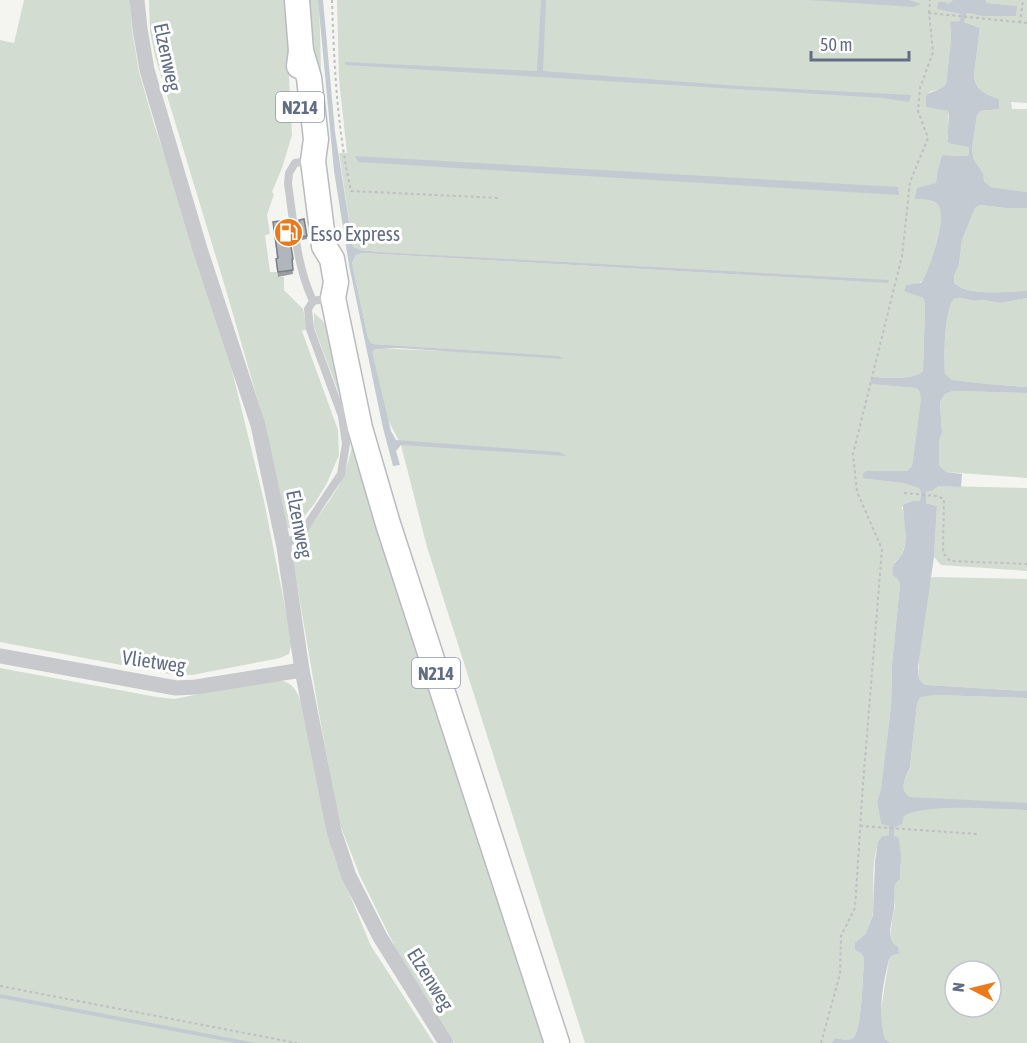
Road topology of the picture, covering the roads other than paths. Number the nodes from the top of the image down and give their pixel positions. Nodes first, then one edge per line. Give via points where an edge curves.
1 (137, 0) edge
2 (297, 0) edge
3 (313, 161) junction
4 (323, 299) junction
5 (284, 548) junction
6 (0, 656) edge
7 (302, 670) junction
8 (446, 1043) edge
9 (557, 1043) edge

1 - 5 street, Elzenweg via 147,70 258,425
2 - 3 main road, N214 via 302,138
3 - 4 main road, N214 via 324,246 320,262 325,286
3 - 4 lane via 295,163 288,184 306,286
4 - 5 lane via 308,309 310,329 342,416 346,444 341,474 303,531
4 - 9 main road, N214 via 388,524
5 - 7 street, Elzenweg
6 - 7 street, Vlietweg via 176,688
7 - 8 street, Elzenweg via 334,831 349,876 380,937

